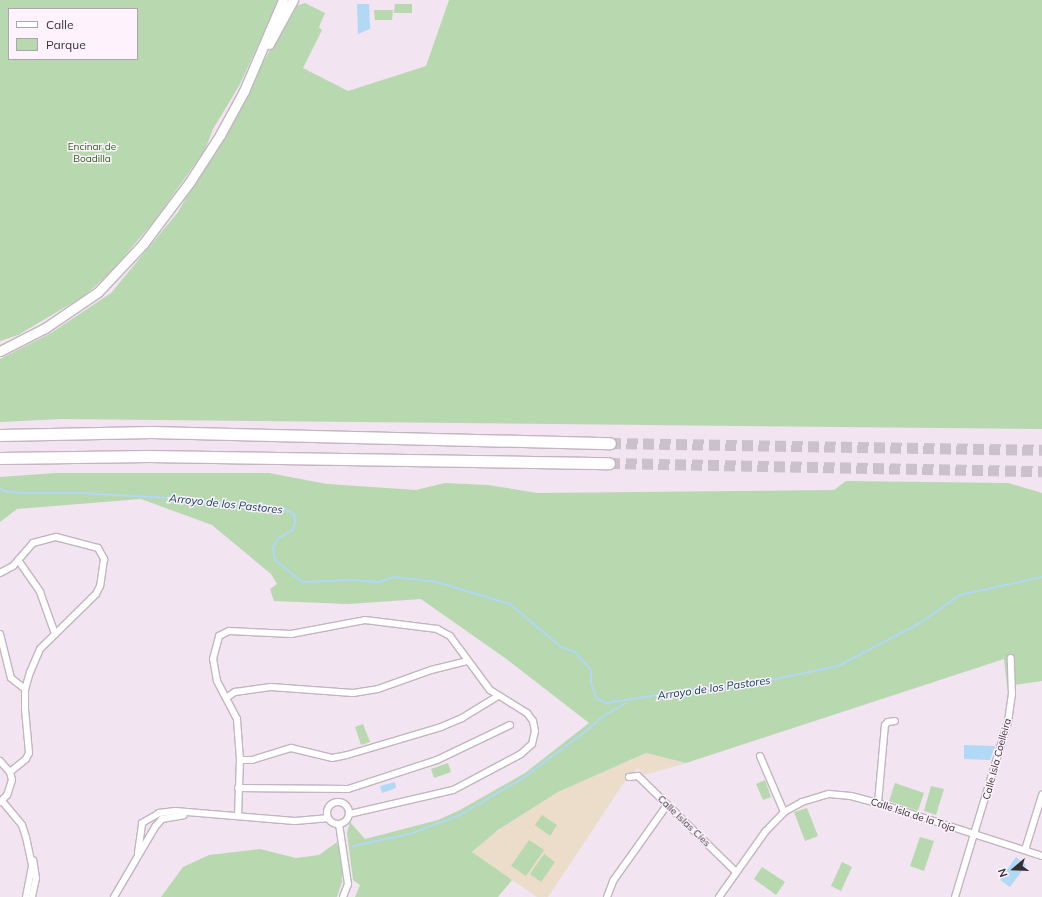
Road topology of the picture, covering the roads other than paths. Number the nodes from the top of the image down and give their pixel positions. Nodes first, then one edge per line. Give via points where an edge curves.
1 (283, 0) edge
2 (293, 0) edge
3 (254, 66) junction
4 (0, 350) edge
5 (0, 435) edge
6 (610, 443) tunnel mouth
7 (0, 458) edge
8 (609, 463) tunnel mouth
9 (18, 560) junction
10 (0, 572) edge
11 (0, 634) edge
12 (55, 634) junction
13 (1011, 658) dead end
14 (468, 661) junction
15 (25, 689) junction
16 (498, 696) junction
17 (226, 698) junction
18 (895, 721) dead end
19 (510, 725) dead end
20 (760, 756) dead end
21 (240, 760) junction
22 (0, 761) edge
23 (10, 772) junction
24 (628, 777) dead end
25 (238, 788) junction
26 (1042, 795) edge
27 (1, 801) edge
28 (878, 803) junction
29 (667, 805) junction
30 (784, 812) junction
31 (196, 814) junction
32 (349, 814) junction
33 (238, 816) junction
34 (328, 818) junction
35 (339, 824) junction
36 (976, 835) junction
37 (28, 847) junction
38 (1025, 850) junction
39 (138, 853) junction
40 (1042, 856) edge
41 (736, 872) junction
42 (26, 897) edge
43 (32, 897) edge
44 (114, 897) edge
45 (343, 897) edge
46 (607, 897) edge
47 (719, 897) edge
48 (955, 897) edge

1 - 3 street
2 - 3 street
3 - 4 street via 230,118 205,160 120,270 98,292 73,310 21,341
5 - 6 highway via 151,432
7 - 8 highway via 149,456
9 - 10 street via 7,570
9 - 12 street via 40,592
9 - 12 street via 33,543 56,538 90,545 102,553 104,567 100,586 89,601
11 - 15 street via 11,678
12 - 15 street via 40,649
13 - 36 street, Calle Isla Coelleira via 1012,696 1008,722
14 - 16 street
14 - 17 street via 431,670 378,689 353,693 270,687 235,692
14 - 17 street via 447,634 437,629 403,624 365,620 291,634 229,631 219,636 213,659 217,681
15 - 23 street via 29,753 26,759
16 - 21 street via 462,718 441,727 347,755 332,758 291,748 252,760
16 - 32 street via 527,714 533,721 535,730 532,744 527,749 453,790
17 - 21 street via 237,719
18 - 28 street via 885,725
19 - 25 street via 445,757 348,789
20 - 30 street
21 - 25 street
22 - 23 street
23 - 27 street via 11,788
24 - 29 street, Calle Islas Cíes via 638,776
25 - 33 street
26 - 38 street
27 - 37 street via 22,825
28 - 30 street, Calle Isla de la Toja via 851,796 829,794
28 - 36 street, Calle Isla de la Toja
29 - 41 street, Calle Islas Cíes
29 - 46 street via 613,881
30 - 41 street, Calle Isla de la Toja via 765,832
31 - 33 street
31 - 39 street via 162,819
31 - 39 street via 175,811 150,816 142,823
32 - 34 street via 342,802 336,802 330,805
32 - 35 street via 346,820
33 - 34 street via 295,820
34 - 35 street via 332,823
35 - 45 street via 348,884
36 - 38 street, Calle Isla de la Toja
36 - 48 street, Calle Isla Coelleira
37 - 42 street via 32,866
37 - 43 street via 36,867
38 - 40 street, Calle Isla de la Toja
39 - 44 street
41 - 47 street, Calle Isla de la Toja

